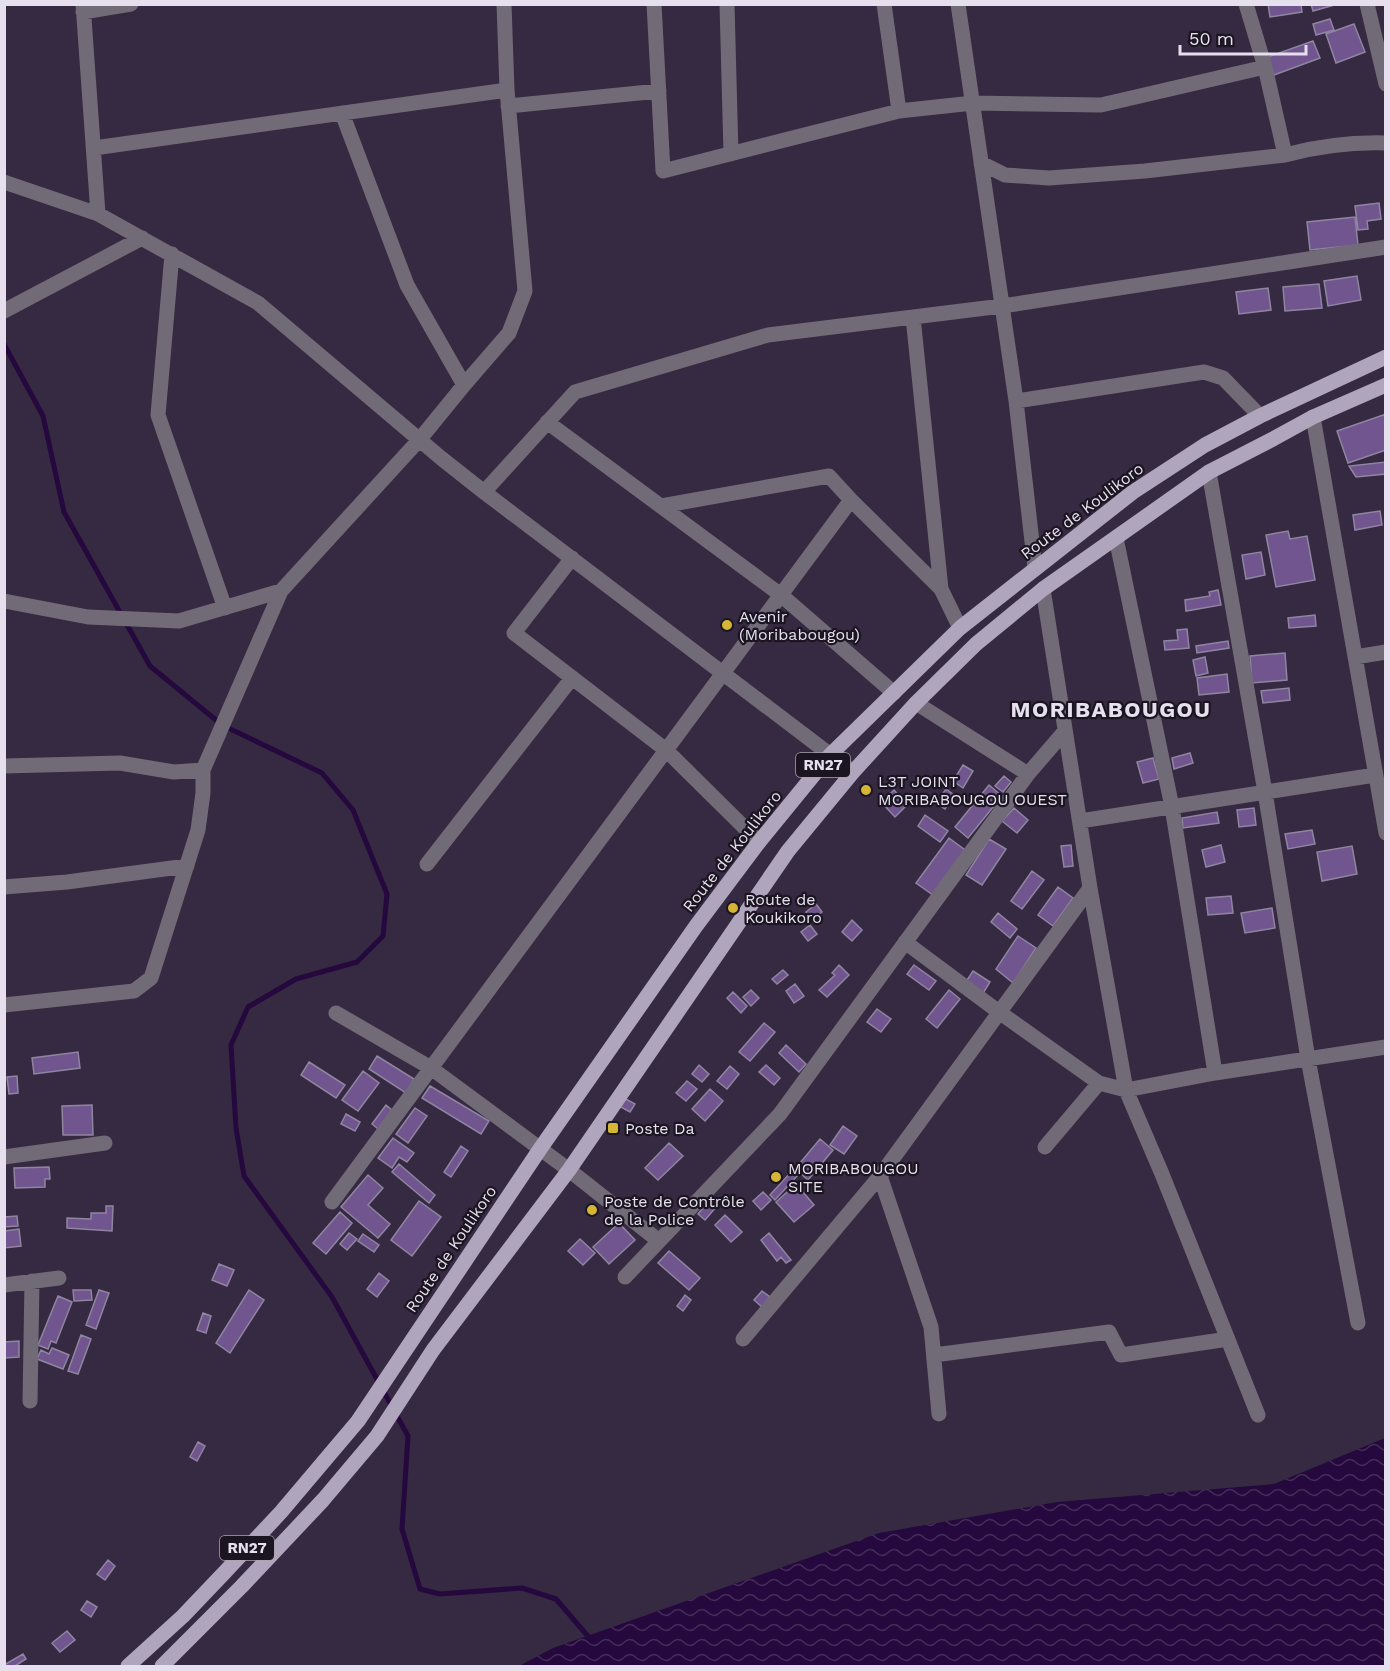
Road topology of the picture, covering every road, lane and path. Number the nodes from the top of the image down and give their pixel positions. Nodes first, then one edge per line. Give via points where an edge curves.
1 (131, 4) edge
2 (504, 4) edge
3 (654, 4) edge
4 (727, 4) edge
5 (884, 4) edge
6 (958, 4) edge
7 (1246, 4) edge
8 (1367, 4) edge
9 (83, 8) edge
10 (1265, 67) junction
11 (1386, 84) edge
12 (659, 91) junction
13 (508, 98) junction
14 (973, 103) junction
15 (899, 111) junction
16 (342, 113) junction
17 (1386, 143) edge
18 (94, 148) junction
19 (731, 154) junction
20 (1285, 155) junction
21 (981, 163) junction
22 (4, 182) edge
23 (98, 214) junction
24 (142, 238) junction
25 (1386, 247) edge
26 (172, 254) junction
27 (1002, 306) junction
28 (4, 311) edge
29 (913, 317) junction
30 (1386, 357) edge
31 (464, 385) junction
32 (1386, 385) edge
33 (1016, 401) junction
34 (1260, 416) junction
35 (1313, 417) junction
36 (547, 422) junction
37 (420, 439) junction
38 (1209, 472) junction
39 (484, 492) junction
40 (851, 500) junction
41 (661, 506) junction
42 (1116, 538) junction
43 (572, 558) junction
44 (1035, 568) junction
45 (940, 589) junction
46 (1043, 589) junction
47 (281, 591) junction
48 (781, 595) junction
49 (4, 602) edge
50 (225, 608) junction
51 (960, 628) junction
52 (1386, 652) edge
53 (1355, 657) junction
54 (723, 673) junction
55 (572, 678) junction
56 (894, 693) junction
57 (916, 703) junction
58 (1065, 731) junction
59 (666, 750) junction
60 (830, 755) junction
61 (4, 766) edge
62 (203, 770) junction
63 (853, 772) junction
64 (1028, 774) junction
65 (1375, 775) junction
66 (1265, 792) junction
67 (1172, 807) junction
68 (1080, 821) junction
69 (1386, 833) edge
70 (759, 842) junction
71 (427, 864) dead end
72 (187, 866) junction
73 (4, 887) edge
74 (1090, 888) junction
75 (905, 942) junction
76 (4, 1005) edge
77 (999, 1012) junction
78 (336, 1013) dead end
79 (1386, 1047) edge
80 (1308, 1059) junction
81 (431, 1068) junction
82 (1215, 1073) junction
83 (1099, 1083) junction
84 (1126, 1090) junction
85 (105, 1143) dead end
86 (1045, 1147) dead end
87 (540, 1149) junction
88 (4, 1157) edge
89 (569, 1170) junction
90 (880, 1176) junction
91 (332, 1202) dead end
92 (659, 1241) junction
93 (625, 1277) dead end
94 (59, 1278) dead end
95 (32, 1281) junction
96 (4, 1285) edge
97 (1358, 1323) dead end
98 (743, 1339) dead end
99 (1228, 1339) junction
100 (934, 1355) junction
101 (30, 1401) dead end
102 (939, 1414) dead end
103 (1258, 1416) dead end
104 (128, 1666) edge
105 (162, 1666) edge

1 - 9 street
2 - 13 street
3 - 12 street
4 - 19 street
5 - 15 street
6 - 14 street
7 - 10 street
8 - 11 street
9 - 18 street
10 - 14 street via 1101,105
10 - 20 street
12 - 13 street
12 - 19 street via 663,171
13 - 16 street
13 - 31 street via 525,291 509,333
14 - 15 street
14 - 21 street
15 - 19 street
16 - 18 street
16 - 31 street via 407,285
17 - 20 street via 1355,142
18 - 23 street
20 - 21 street via 1048,177 1005,175
21 - 27 street
22 - 23 street
23 - 24 street
24 - 26 street
24 - 28 street
25 - 27 street
26 - 37 street via 258,303
26 - 50 street via 158,415
27 - 29 street
27 - 33 street
29 - 36 street via 768,335 575,392
29 - 45 street
30 - 34 main road, Route de Koulikoro / RN27
31 - 37 street
32 - 35 main road, RN27
33 - 34 street via 1203,372 1223,378
33 - 44 street
34 - 44 main road, Route de Koulikoro / RN27 via 1205,445 1133,492
35 - 38 main road, RN27
35 - 53 street
36 - 39 street
36 - 41 street
37 - 39 street
37 - 47 street
38 - 42 main road, RN27
38 - 66 street
39 - 43 street
40 - 41 street via 829,476
40 - 45 street
40 - 48 street
41 - 48 street
42 - 46 main road, RN27
42 - 67 street
43 - 54 street
43 - 55 street via 514,633
44 - 51 main road, Route de Koulikoro / RN27
45 - 51 street
46 - 57 main road, RN27 via 976,644
46 - 58 street
47 - 50 street
47 - 62 street
48 - 54 street
48 - 56 street
49 - 50 street via 88,617 179,621
51 - 56 main road, Route de Koulikoro / RN27
52 - 53 street
53 - 65 street
54 - 59 street
54 - 60 street
55 - 59 street
55 - 71 street
56 - 60 main road, Route de Koulikoro / RN27
57 - 63 main road, RN27
57 - 64 street
58 - 64 street
58 - 68 street
59 - 70 street
59 - 81 street
60 - 63 street
60 - 70 main road, Route de Koulikoro / RN27
61 - 62 street via 120,764 174,772
62 - 72 street via 198,830
63 - 89 main road, RN27 via 788,850
64 - 75 street
65 - 66 street
65 - 69 street
66 - 67 street
66 - 80 street
67 - 68 street
67 - 82 street
68 - 74 street
70 - 87 main road, Route de Koulikoro / RN27
72 - 73 street
72 - 76 street via 151,978 142,985 134,991
74 - 77 street
74 - 84 street
75 - 77 street
75 - 92 street via 780,1114
77 - 83 street
77 - 90 street
78 - 81 street
79 - 80 street
80 - 82 street
80 - 97 street
81 - 87 street
81 - 91 street
82 - 84 street
83 - 84 street
83 - 86 street
84 - 99 street
85 - 88 street
87 - 89 street
87 - 104 main road, Route de Koulikoro / RN27 via 358,1421 224,1573
89 - 92 street
89 - 105 main road, RN27 via 433,1350 377,1436 323,1500
90 - 98 street
90 - 100 street via 931,1327
92 - 93 street
94 - 95 street
95 - 96 street
95 - 101 street
99 - 100 street via 1121,1355 1109,1332
99 - 103 street
100 - 102 street

